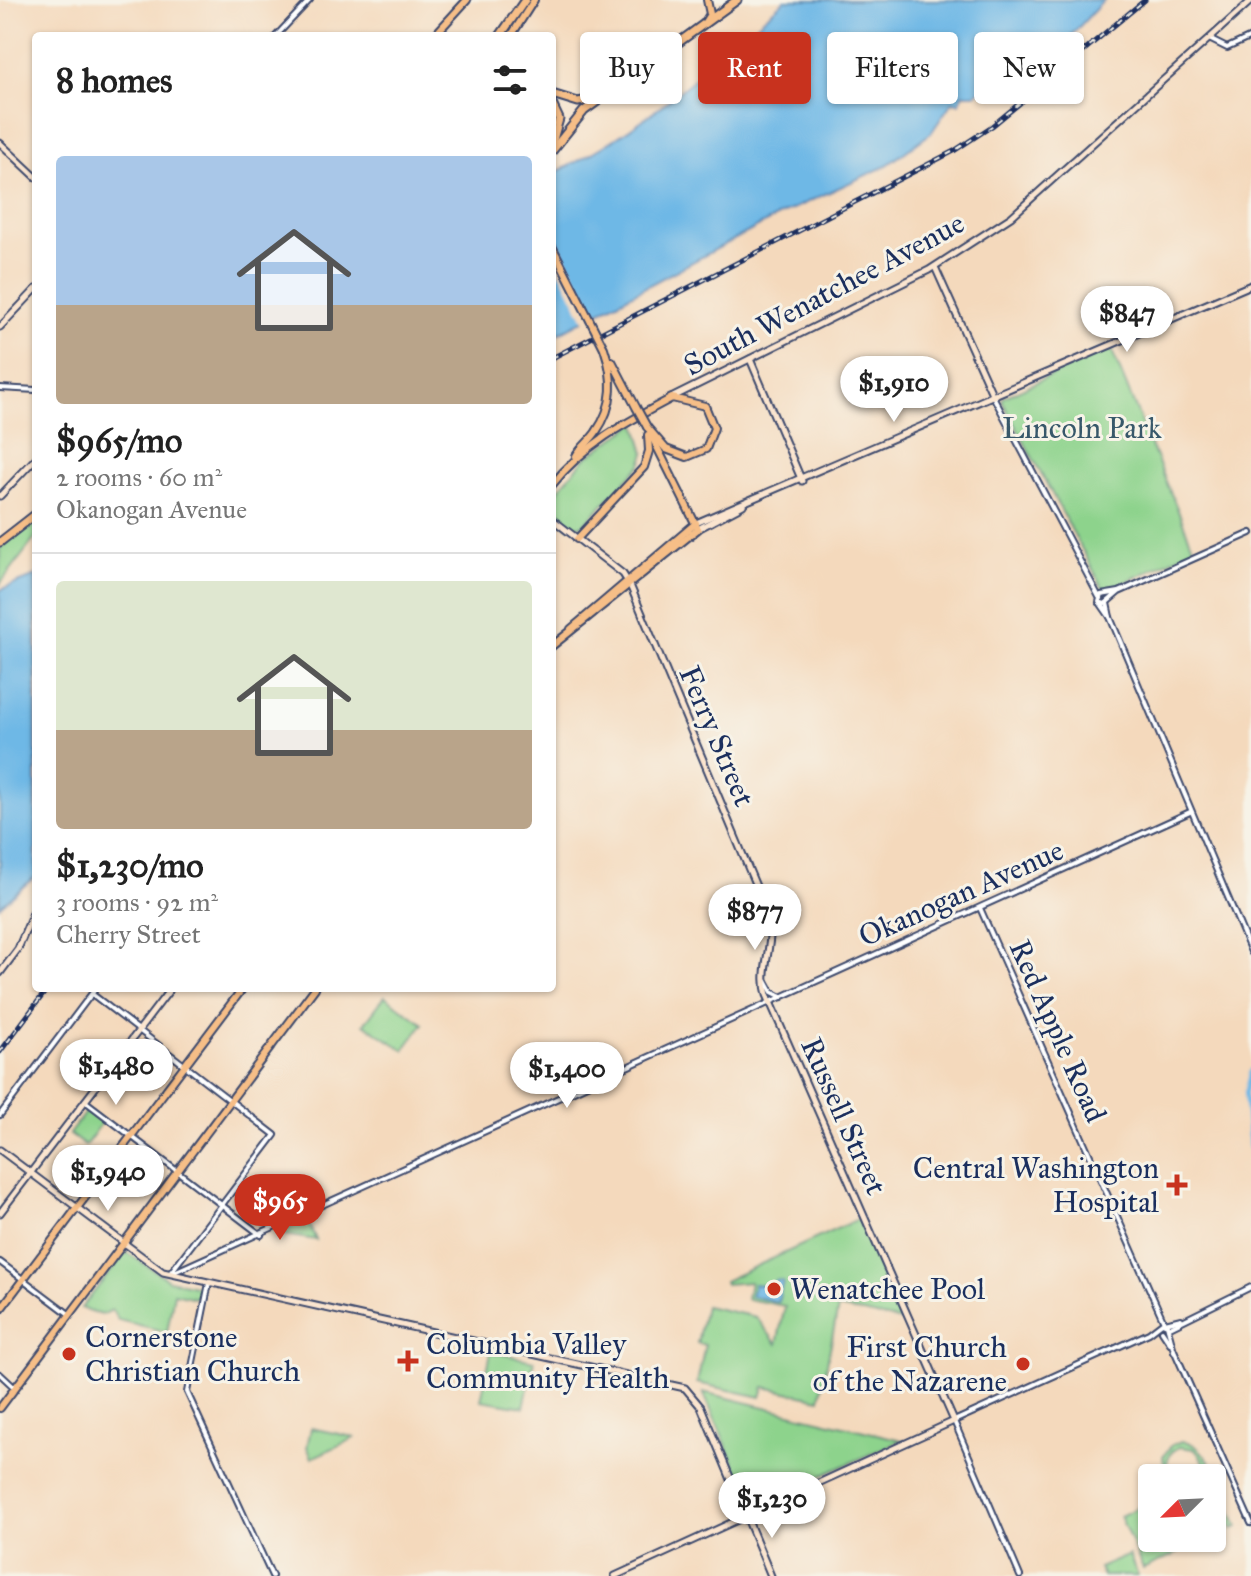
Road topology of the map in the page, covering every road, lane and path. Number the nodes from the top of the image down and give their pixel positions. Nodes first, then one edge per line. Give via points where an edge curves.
1 (310, 0) edge
2 (467, 0) edge
3 (529, 0) edge
4 (707, 0) edge
5 (737, 0) edge
6 (1251, 1) edge
7 (510, 31) edge
8 (698, 31) junction
9 (280, 32) edge
10 (438, 32) edge
11 (1251, 37) edge
12 (1209, 39) junction
13 (682, 42) edge
14 (556, 95) edge
15 (580, 101) edge
16 (593, 104) edge
17 (0, 143) edge
18 (556, 146) edge
19 (32, 173) edge
20 (556, 254) edge
21 (935, 267) junction
22 (1251, 285) edge
23 (32, 293) edge
24 (0, 327) edge
25 (604, 348) junction
26 (750, 359) junction
27 (0, 388) edge
28 (32, 390) edge
29 (993, 396) junction
30 (672, 398) junction
31 (647, 427) junction
32 (791, 456) junction
33 (575, 459) junction
34 (32, 462) edge
35 (556, 480) edge
36 (802, 481) junction
37 (784, 488) junction
38 (0, 496) edge
39 (32, 517) edge
40 (556, 522) edge
41 (697, 526) junction
42 (1251, 533) edge
43 (577, 539) junction
44 (0, 542) edge
45 (629, 582) junction
46 (1104, 599) junction
47 (556, 643) edge
48 (1190, 812) junction
49 (980, 908) junction
50 (32, 916) edge
51 (1251, 952) edge
52 (0, 973) edge
53 (764, 978) junction
54 (168, 992) edge
55 (240, 992) edge
56 (312, 992) edge
57 (92, 994) joint
58 (784, 997) junction
59 (771, 1003) junction
60 (139, 1030) junction
61 (185, 1066) junction
62 (85, 1101) junction
63 (230, 1101) junction
64 (0, 1115) edge
65 (129, 1136) junction
66 (0, 1150) edge
67 (177, 1170) junction
68 (31, 1173) junction
69 (222, 1206) junction
70 (77, 1208) junction
71 (0, 1213) edge
72 (261, 1235) junction
73 (122, 1242) junction
74 (0, 1262) edge
75 (196, 1264) junction
76 (170, 1274) junction
77 (187, 1278) junction
78 (23, 1279) junction
79 (209, 1283) junction
80 (1251, 1287) edge
81 (0, 1310) edge
82 (69, 1314) junction
83 (1163, 1327) junction
84 (0, 1374) edge
85 (15, 1388) junction
86 (0, 1408) edge
87 (954, 1421) junction
88 (738, 1496) junction
89 (761, 1509) junction
90 (747, 1516) junction
91 (1251, 1523) edge
92 (272, 1576) edge
93 (615, 1576) edge
94 (771, 1576) edge
95 (1020, 1576) edge

1 - 9 street
2 - 10 main road
3 - 7 highway
4 - 8 main road via 710,14
5 - 8 highway
6 - 12 main road, South Wenatchee Avenue
8 - 13 highway
11 - 12 street via 1227,48
12 - 21 main road, South Wenatchee Avenue via 1011,217
14 - 15 highway
16 - 18 highway
17 - 19 main road
20 - 25 main road, bridge
21 - 26 main road, South Wenatchee Avenue
21 - 29 main road
22 - 29 main road
23 - 24 main road
25 - 31 main road, bridge
25 - 33 main road via 611,369 609,406
26 - 30 main road, South Wenatchee Avenue
26 - 32 main road
27 - 28 street
29 - 36 main road
29 - 46 street
30 - 31 main road via 699,403 709,411 714,428 706,449 693,456 674,454
30 - 33 main road, South Wenatchee Avenue via 613,430
31 - 41 main road
31 - 43 main road via 644,467
32 - 36 main road
32 - 37 main road via 795,473
33 - 35 main road, South Wenatchee Avenue
34 - 38 main road
36 - 37 main road
37 - 41 main road
39 - 44 highway
40 - 43 main road, Ferry Street
41 - 45 main road
42 - 46 street
43 - 45 main road, Ferry Street
45 - 47 main road
45 - 53 main road, Ferry Street via 768,915 772,929
46 - 48 street
48 - 49 street, Okanogan Avenue
48 - 51 street
49 - 58 street, Okanogan Avenue
49 - 83 street, Red Apple Road
50 - 52 main road via 18,949
53 - 58 street via 772,992
53 - 59 main road, Ferry Street
54 - 60 main road
55 - 61 main road
56 - 63 main road
57 - 60 street
57 - 64 street
58 - 59 street, Okanogan Avenue
59 - 72 street, Okanogan Avenue
59 - 87 main road, Russell Street
60 - 61 street
60 - 62 main road
61 - 63 street
61 - 65 main road
62 - 65 street
62 - 68 main road
63 - 67 main road
63 - 69 street via 275,1135
65 - 67 street
65 - 70 main road
66 - 68 main road
67 - 69 street
67 - 73 main road
68 - 70 main road
68 - 71 main road
69 - 72 street
69 - 76 street
70 - 73 main road
70 - 78 main road
72 - 75 street, Okanogan Avenue
73 - 76 main road
73 - 82 main road
74 - 78 street
75 - 76 street, Okanogan Avenue
75 - 77 street
76 - 77 main road
77 - 79 main road
78 - 81 main road
78 - 82 street
79 - 88 main road via 674,1384 701,1407
79 - 92 street via 187,1392
80 - 83 street
82 - 85 main road
83 - 87 street
83 - 91 street, Red Apple Road
84 - 85 street
85 - 86 main road
87 - 89 main road
87 - 95 street
88 - 89 main road via 751,1509
88 - 90 main road
89 - 90 main road
90 - 93 main road
90 - 94 main road

